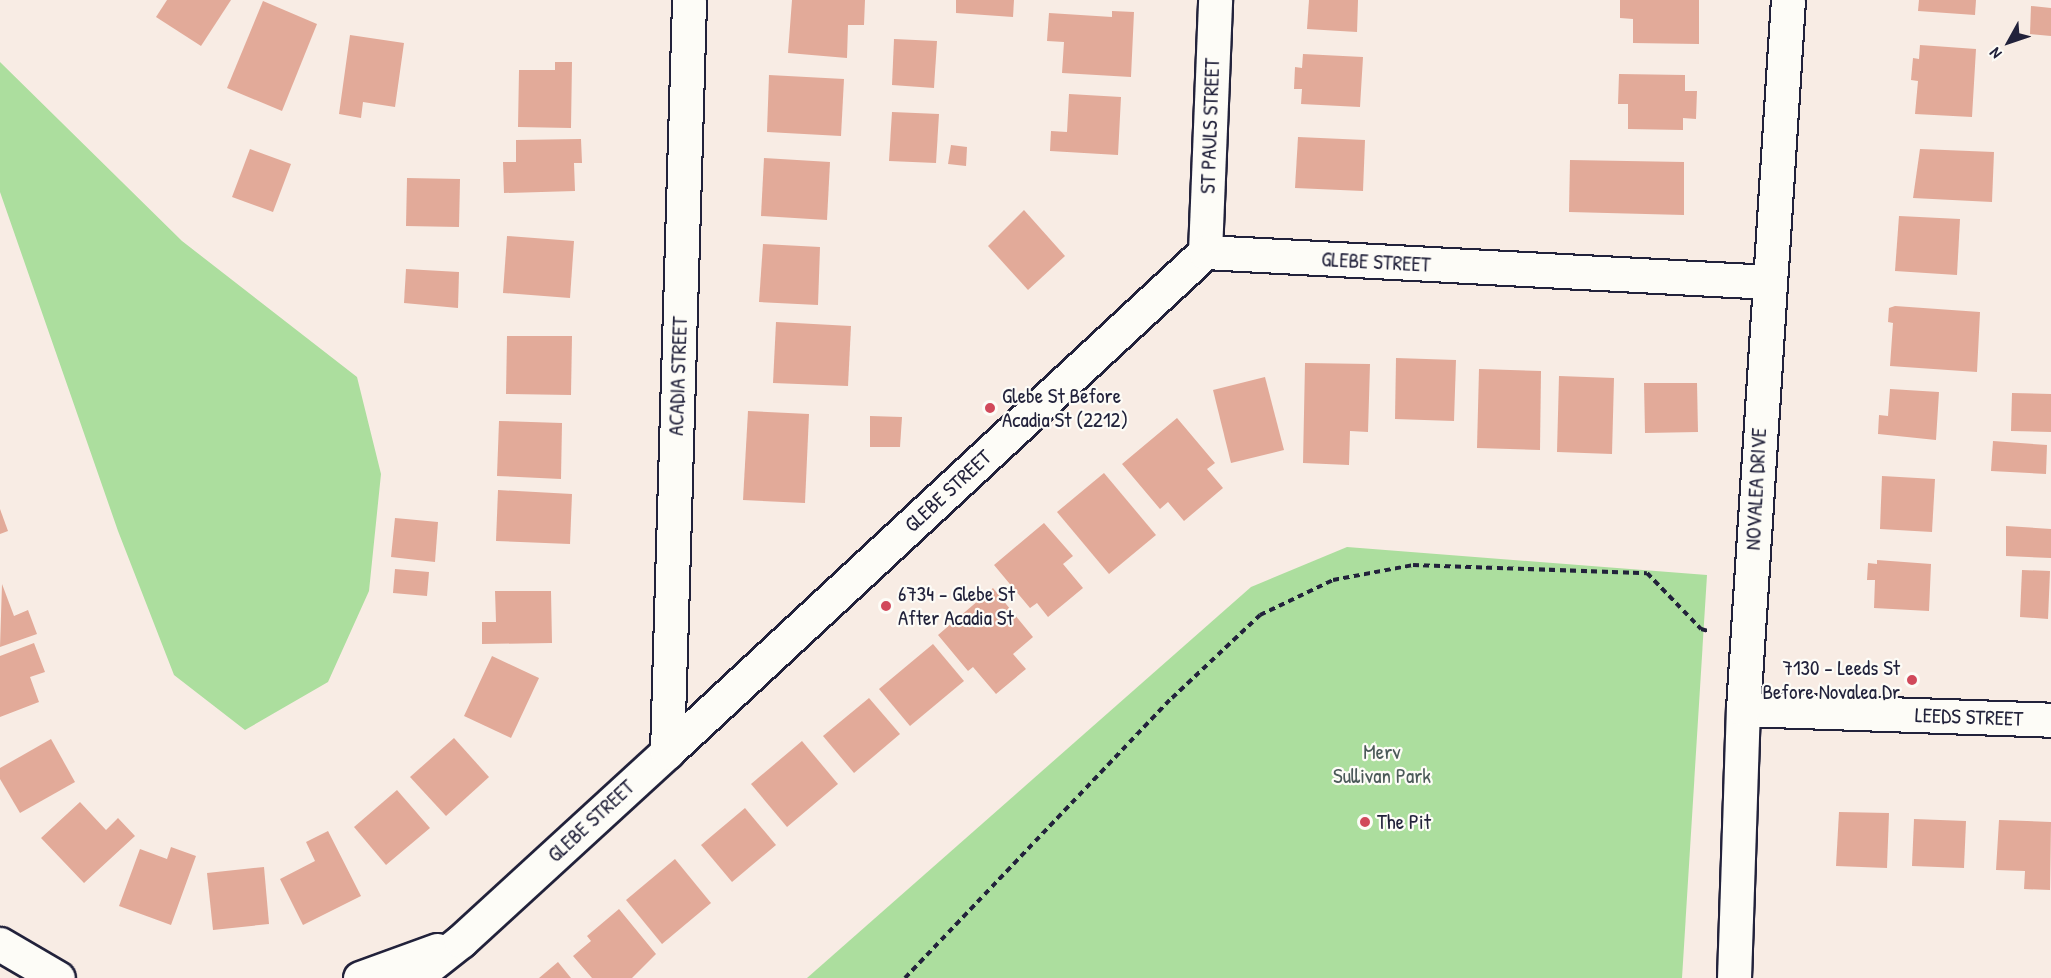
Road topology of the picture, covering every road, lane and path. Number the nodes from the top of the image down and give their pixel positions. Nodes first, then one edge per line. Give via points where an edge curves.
1 (689, 0) edge
2 (1215, 0) edge
3 (1788, 0) edge
4 (1205, 252) junction
5 (1769, 282) junction
6 (1717, 634) dead end
7 (1743, 710) junction
8 (2051, 720) edge
9 (667, 752) junction
10 (461, 941) junction
11 (0, 944) edge
12 (58, 978) edge
13 (360, 978) edge
14 (414, 978) edge
15 (904, 978) edge
16 (1734, 978) edge

1 - 9 street, ACADIA STREET
2 - 4 street, ST PAULS STREET
3 - 5 street, NOVALEA DRIVE
4 - 5 street, GLEBE STREET
4 - 9 street, GLEBE STREET
5 - 7 street, NOVALEA DRIVE
6 - 15 path via 1701,629 1647,573 1413,565 1333,580 1260,615 1172,698
7 - 8 street, LEEDS STREET
7 - 16 street, NOVALEA DRIVE
9 - 10 street, GLEBE STREET
10 - 13 street, GLEBE STREET
10 - 14 street, GLEBE STREET
11 - 12 street

